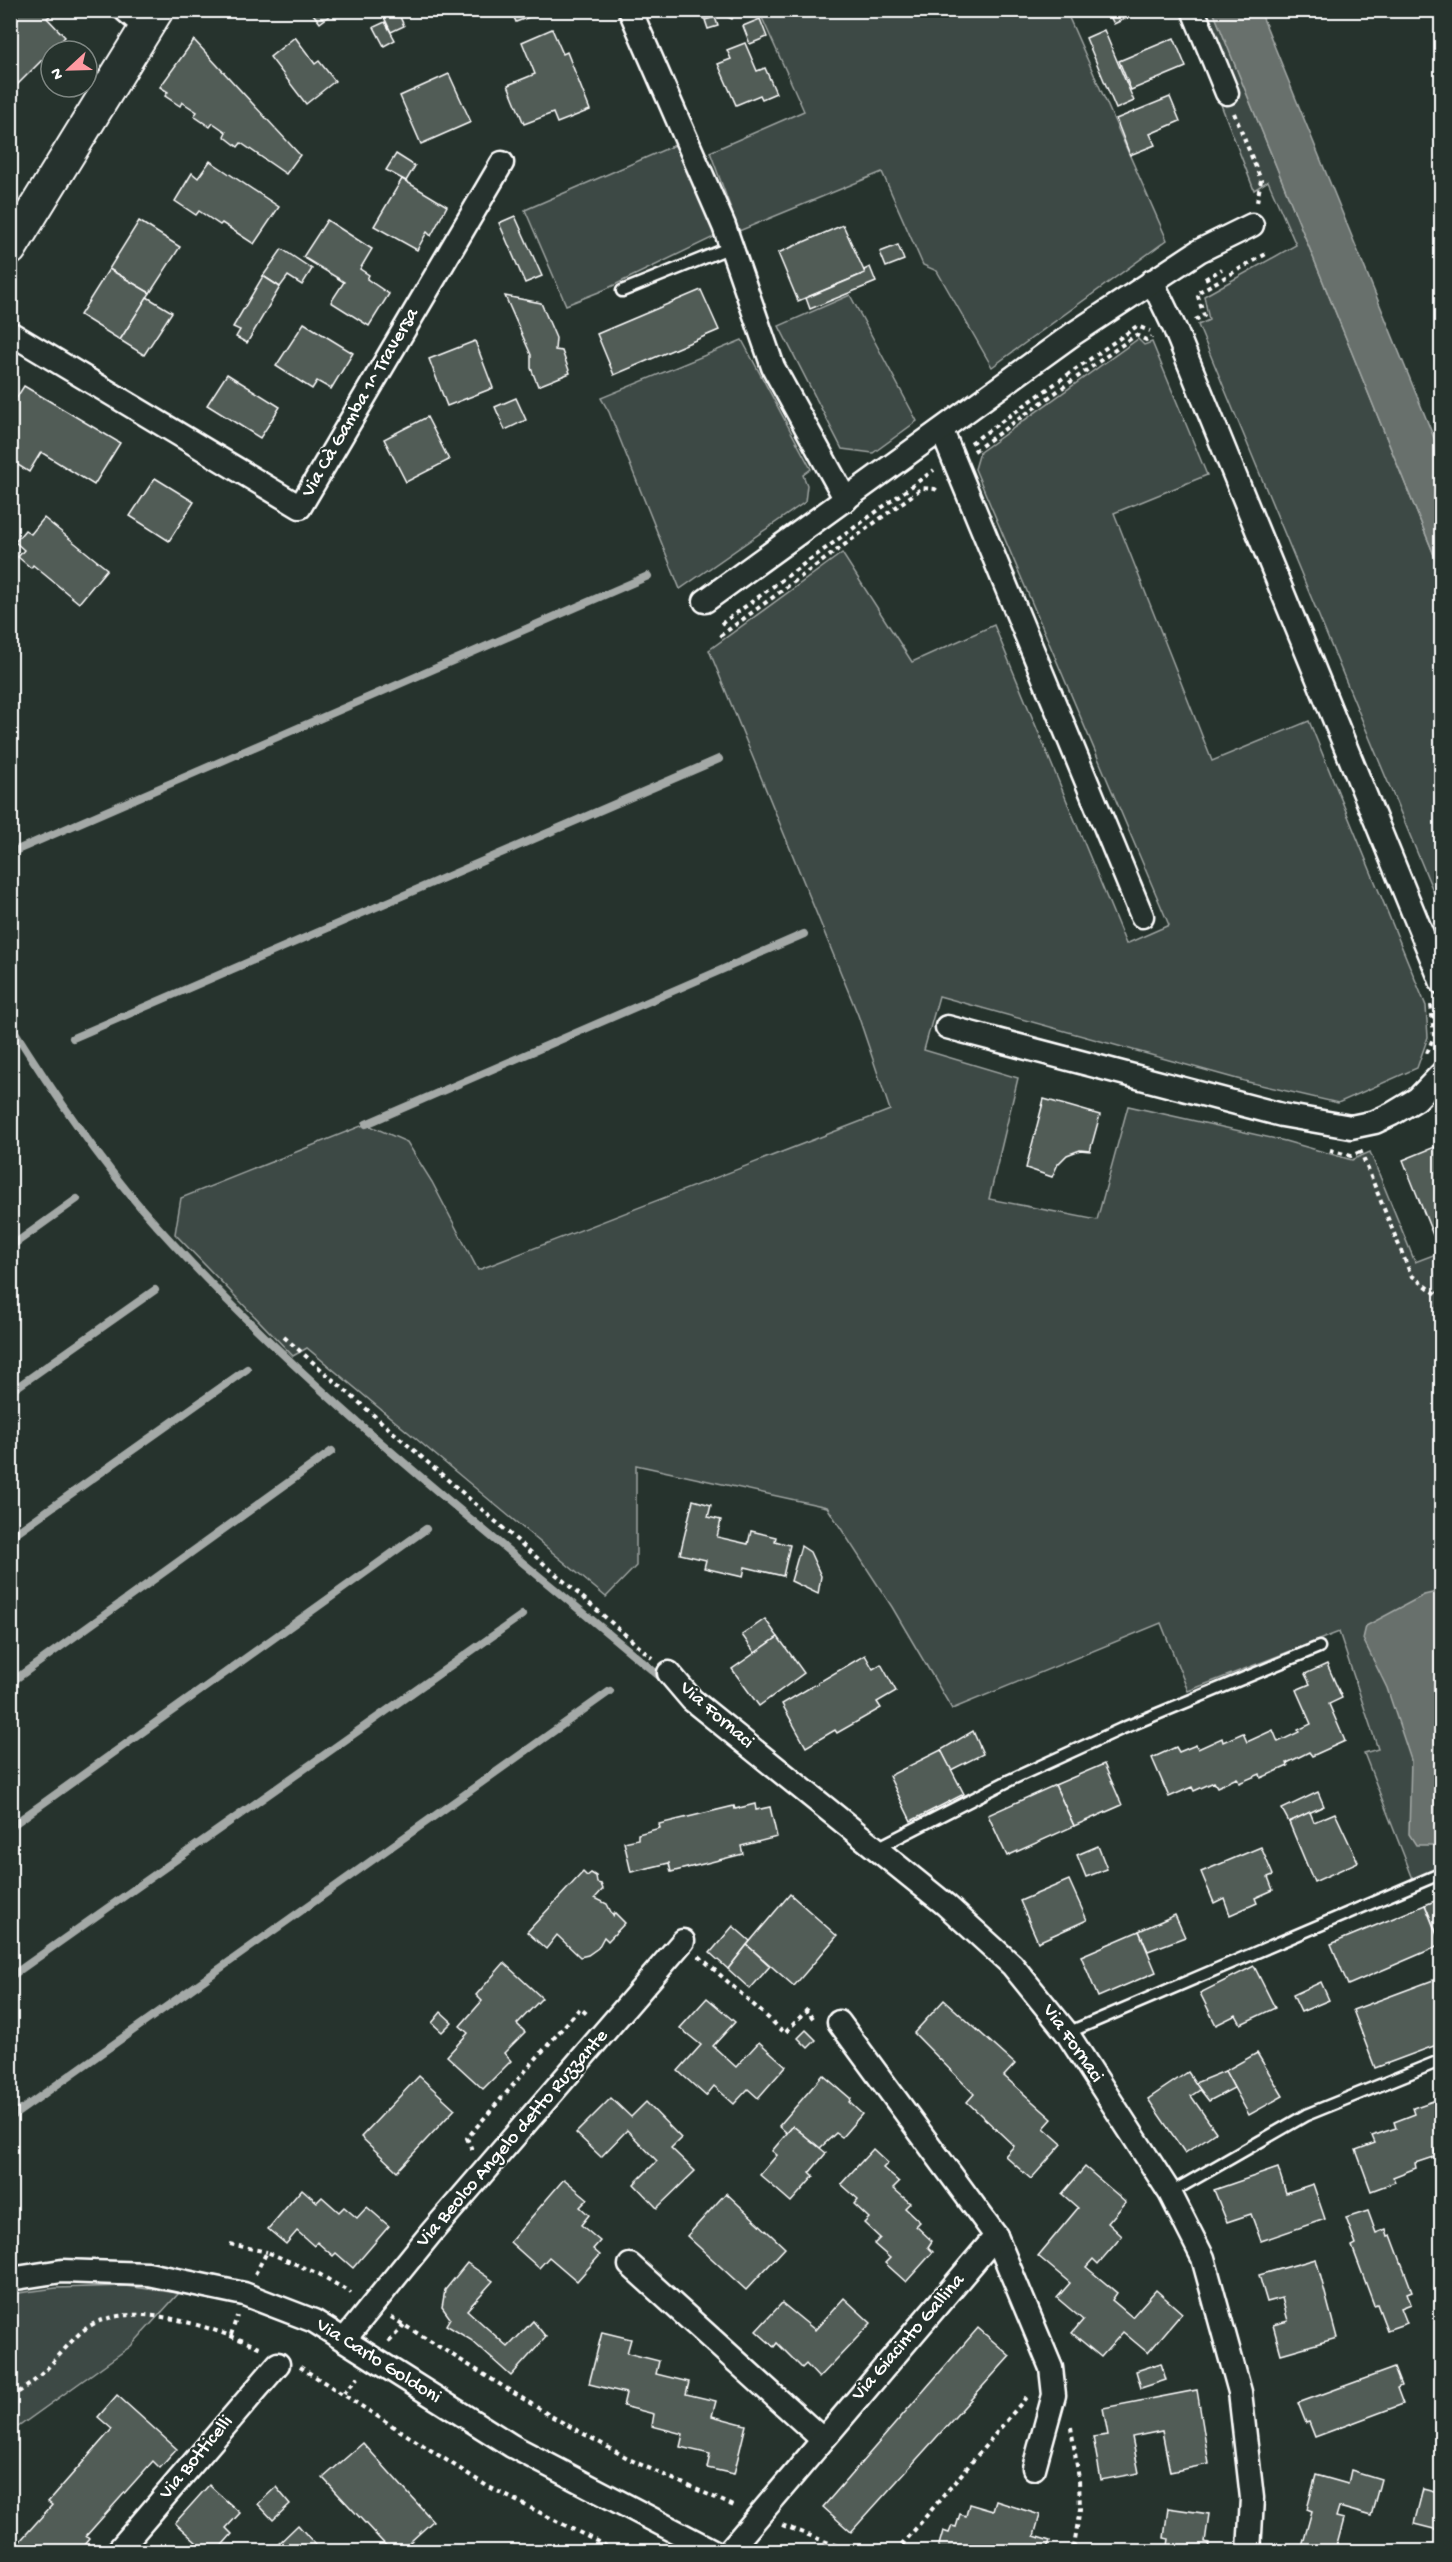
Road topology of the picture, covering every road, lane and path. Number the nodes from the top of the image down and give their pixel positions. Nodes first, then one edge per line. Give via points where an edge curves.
1 (630, 10) edge
2 (1193, 10) edge
3 (143, 16) edge
4 (1227, 93) joint
5 (502, 163) dead end
6 (1252, 225) joint
7 (731, 247) junction
8 (10, 249) edge
9 (1231, 264) dead end
10 (1152, 281) junction
11 (1200, 282) dead end
12 (622, 291) dead end
13 (1163, 328) junction
14 (10, 333) edge
15 (942, 431) junction
16 (964, 459) junction
17 (945, 496) dead end
18 (846, 500) junction
19 (705, 601) dead end
20 (721, 624) dead end
21 (720, 636) dead end
22 (1142, 916) dead end
23 (1436, 990) edge
24 (947, 1027) dead end
25 (1433, 1068) edge
26 (1351, 1127) junction
27 (1439, 1293) edge
28 (1442, 1298) edge
29 (284, 1337) dead end
30 (1318, 1647) dead end
31 (669, 1673) joint
32 (875, 1849) junction
33 (1442, 1873) edge
34 (683, 1941) joint
35 (830, 2025) joint
36 (1067, 2033) junction
37 (1442, 2060) edge
38 (1170, 2193) junction
39 (996, 2236) junction
40 (230, 2244) dead end
41 (267, 2252) dead end
42 (630, 2265) dead end
43 (10, 2279) edge
44 (384, 2313) dead end
45 (404, 2325) junction
46 (345, 2339) junction
47 (383, 2348) dead end
48 (280, 2359) junction
49 (365, 2368) dead end
50 (1044, 2392) junction
51 (344, 2393) junction
52 (10, 2396) edge
53 (822, 2439) junction
54 (1034, 2468) dead end
55 (757, 2516) junction
56 (117, 2552) edge
57 (618, 2552) edge
58 (715, 2552) edge
59 (728, 2552) edge
60 (853, 2552) edge
61 (896, 2552) edge
62 (1249, 2552) edge

1 - 7 street
2 - 4 street
3 - 8 street
4 - 6 path via 1261,180
5 - 14 street, Via Cà Gamba 1^ Traversa via 300,507
6 - 10 street via 1199,251
7 - 12 lane
7 - 18 street via 773,367
9 - 11 path
10 - 13 street
10 - 15 street
13 - 16 path via 1146,340 1136,335
13 - 16 path via 1148,332 1137,326
13 - 23 street
15 - 16 street
15 - 18 street
16 - 20 path
16 - 22 street
17 - 21 path via 935,489 922,488
18 - 19 street
23 - 25 path
24 - 26 street via 1282,1115
25 - 26 street via 1417,1099 1375,1122
26 - 27 path via 1411,1275
27 - 28 path
29 - 31 path
30 - 32 lane via 1020,1775
31 - 32 street, Via Fornaci via 692,1700
32 - 36 street, Via Fornaci via 946,1905 1012,1965
33 - 36 lane
34 - 35 path via 785,2033 807,2010
34 - 46 street, Via Beolco Angelo detto Ruzzante via 431,2233
35 - 39 street
36 - 38 street, Via Fornaci
37 - 38 lane via 1306,2115
38 - 62 street, Via Fornaci via 1203,2258 1240,2392 1252,2498
39 - 50 street via 1051,2368
39 - 53 street, Via Giacinto Gallina
40 - 41 path
42 - 53 street
43 - 46 street, Via Carlo Goldoni via 62,2271 148,2274 244,2294 314,2321
44 - 45 path
45 - 47 path
45 - 55 path via 551,2416 635,2462
46 - 58 street, Via Carlo Goldoni via 512,2446
48 - 51 path
48 - 52 path via 231,2335 146,2315 120,2314 99,2320 80,2333 38,2376
48 - 56 street, Via Botticelli
49 - 51 path
50 - 54 street
50 - 61 path
51 - 57 path via 487,2486
53 - 55 street, Via Giacinto Gallina
55 - 59 street, Via Giacinto Gallina
55 - 60 path

